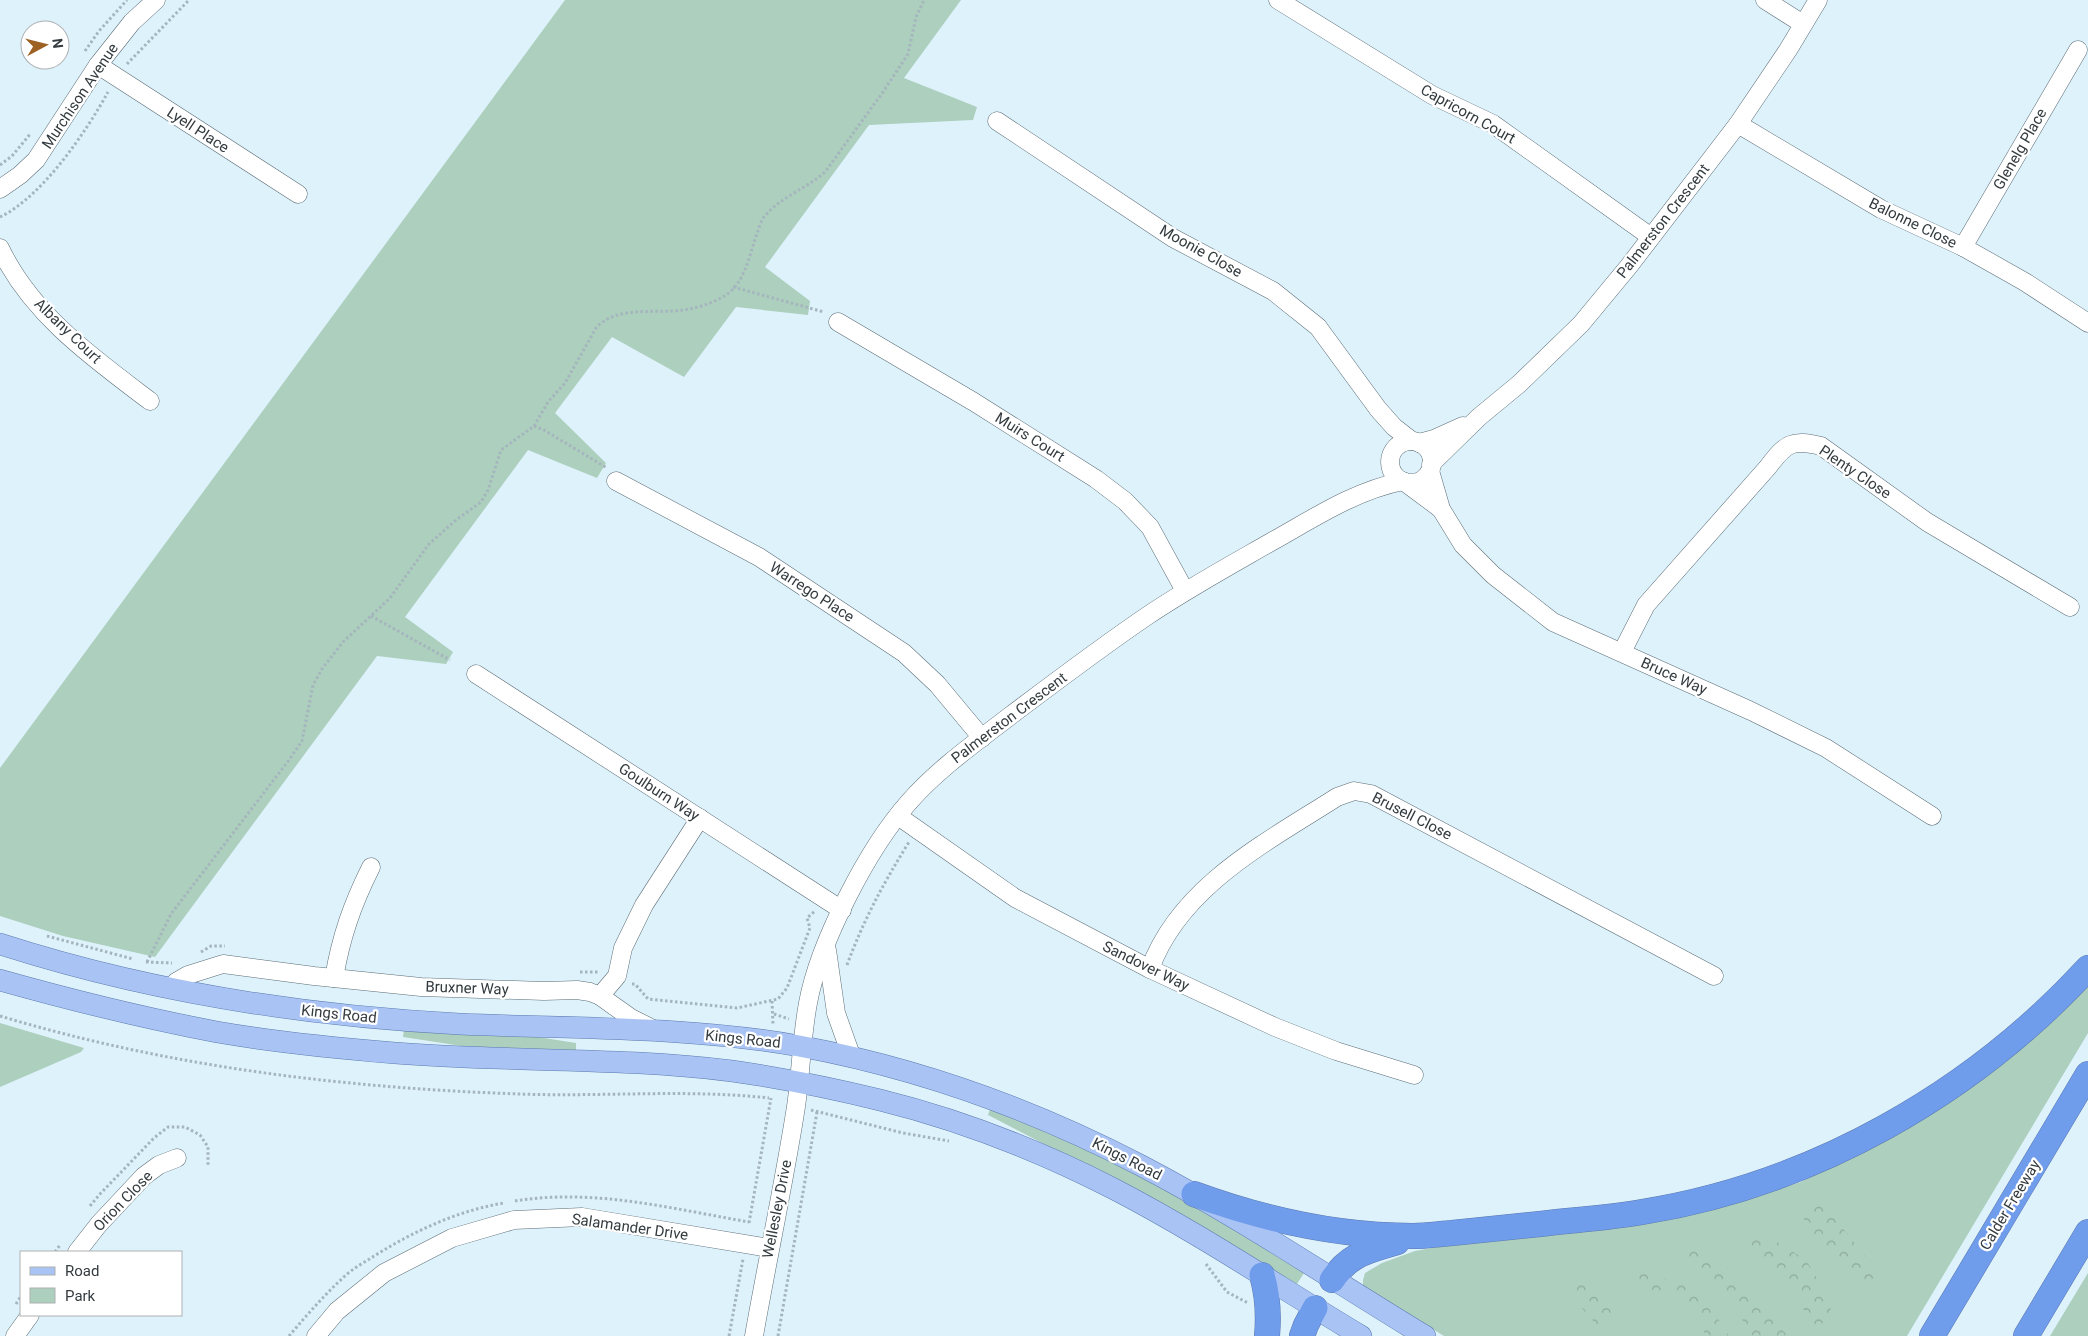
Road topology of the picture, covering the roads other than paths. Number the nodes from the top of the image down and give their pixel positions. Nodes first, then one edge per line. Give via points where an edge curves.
1 (156, 0) edge
2 (1278, 0) edge
3 (1765, 0) edge
4 (1818, 0) edge
5 (1803, 24) junction
6 (2078, 50) dead end
7 (98, 65) junction
8 (997, 121) dead end
9 (1738, 124) junction
10 (0, 189) edge
11 (298, 194) dead end
12 (1651, 237) junction
13 (1963, 247) junction
14 (0, 248) edge
15 (838, 322) road end
16 (2088, 323) edge
17 (150, 401) dead end
18 (1378, 409) junction
19 (1479, 417) junction
20 (1415, 442) junction
21 (1390, 459) junction
22 (1430, 467) junction
23 (616, 481) road end
24 (1404, 482) junction
25 (1345, 500) junction
26 (1441, 509) junction
27 (1185, 591) junction
28 (2070, 607) dead end
29 (1622, 652) junction
30 (476, 674) dead end
31 (982, 738) junction
32 (898, 816) junction
33 (1932, 816) dead end
34 (700, 818) junction
35 (371, 867) dead end
36 (842, 910) junction
37 (0, 944) edge
38 (827, 944) junction
39 (2088, 968) edge
40 (1150, 969) junction
41 (1714, 976) dead end
42 (334, 978) junction
43 (0, 980) edge
44 (171, 988) junction
45 (600, 996) junction
46 (161, 1020) junction
47 (656, 1030) junction
48 (802, 1046) junction
49 (852, 1058) junction
50 (2088, 1074) edge
51 (1414, 1075) dead end
52 (798, 1082) junction
53 (177, 1158) dead end
54 (1194, 1194) junction
55 (2088, 1232) edge
56 (1414, 1236) junction
57 (770, 1248) junction
58 (78, 1251) edge
59 (1262, 1275) junction
60 (1332, 1280) junction
61 (1315, 1308) junction
62 (29, 1316) edge
63 (14, 1336) edge
64 (316, 1336) edge
65 (754, 1336) edge
66 (1267, 1336) edge
67 (1302, 1336) edge
68 (1361, 1336) edge
69 (1426, 1336) edge
70 (1932, 1336) edge
71 (2026, 1336) edge

1 - 7 street, Murchison Avenue via 132,22
2 - 12 street, Capricorn Court via 1432,95 1492,124
3 - 5 street
4 - 5 street, Palmerston Crescent
5 - 9 street, Palmerston Crescent
6 - 13 street, Glenelg Place
7 - 10 street, Murchison Avenue via 36,160
7 - 11 street, Lyell Place
8 - 18 street, Moonie Close via 1173,238 1273,291 1318,327
9 - 12 street, Palmerston Crescent
9 - 13 street, Balonne Close via 1881,208
12 - 19 street, Palmerston Crescent via 1581,324 1519,384
13 - 16 street, Balonne Close
14 - 17 street, Albany Court via 21,284 54,322 80,347
15 - 27 street, Muirs Court via 974,402 1126,501 1150,527
18 - 20 street, Moonie Close via 1394,427
18 - 21 street, Moonie Close via 1387,433
19 - 20 street, Palmerston Crescent via 1434,439
19 - 22 street, Palmerston Crescent
20 - 21 street via 1399,445
20 - 22 street via 1429,451
21 - 24 street via 1393,473
21 - 25 street, Palmerston Crescent via 1378,474
22 - 24 street via 1420,481
22 - 26 street, Bruce Way
23 - 31 street, Warrego Place via 759,557 904,654 937,684
24 - 25 street, Palmerston Crescent via 1382,485
24 - 26 street, Bruce Way
25 - 27 street, Palmerston Crescent
26 - 29 street, Bruce Way via 1463,545 1493,575 1553,622
27 - 31 street, Palmerston Crescent via 1130,627
28 - 29 street, Plenty Close via 1927,522 1821,446 1802,441 1785,446 1778,453 1646,605
29 - 33 street, Bruce Way via 1826,748
30 - 34 street, Goulburn Way
31 - 32 street, Palmerston Crescent via 938,773
32 - 36 street, Palmerston Crescent
32 - 40 street, Sandover Way via 1015,898
34 - 36 street, Goulburn Way
34 - 45 street via 644,904 623,948 617,976
35 - 42 street via 349,915 339,946
36 - 38 street, Palmerston Crescent
37 - 44 main road, Kings Road
38 - 48 street, Palmerston Crescent via 813,981
38 - 49 street via 836,1013
39 - 56 highway via 1994,1056 1894,1123 1831,1155 1724,1194 1642,1212
40 - 41 street, Brusell Close via 1165,936 1183,911 1226,871 1337,797 1354,791 1371,794
40 - 51 street, Sandover Way via 1275,1027 1336,1051
42 - 44 street, Bruxner Way via 224,964 188,975
42 - 45 street, Bruxner Way via 421,987 577,990
43 - 46 main road
44 - 46 main road
44 - 47 main road, Kings Road via 246,1002 381,1018 461,1024
45 - 47 street, Bruxner Way via 631,1018
46 - 52 main road via 218,1032 322,1046 398,1053 656,1065 731,1071
47 - 48 main road, Kings Road
48 - 49 main road, Kings Road
48 - 52 street, Palmerston Crescent
49 - 54 main road, Kings Road via 958,1088 1029,1114 1104,1147
50 - 70 highway, Calder Freeway
52 - 57 street, Wellesley Drive
52 - 59 main road via 900,1105 1021,1146 1128,1197
53 - 58 street, Orion Close via 144,1176 98,1224
54 - 56 highway via 1252,1214 1311,1228
54 - 60 main road, Kings Road
55 - 71 highway
56 - 60 highway via 1359,1254
57 - 64 street, Salamander Drive via 582,1217 514,1220 452,1238 384,1274 337,1311
57 - 65 street, Wellesley Drive
59 - 61 main road
59 - 66 highway via 1269,1309
60 - 61 main road
60 - 69 main road, Kings Road
61 - 67 highway
61 - 68 main road
62 - 63 street

